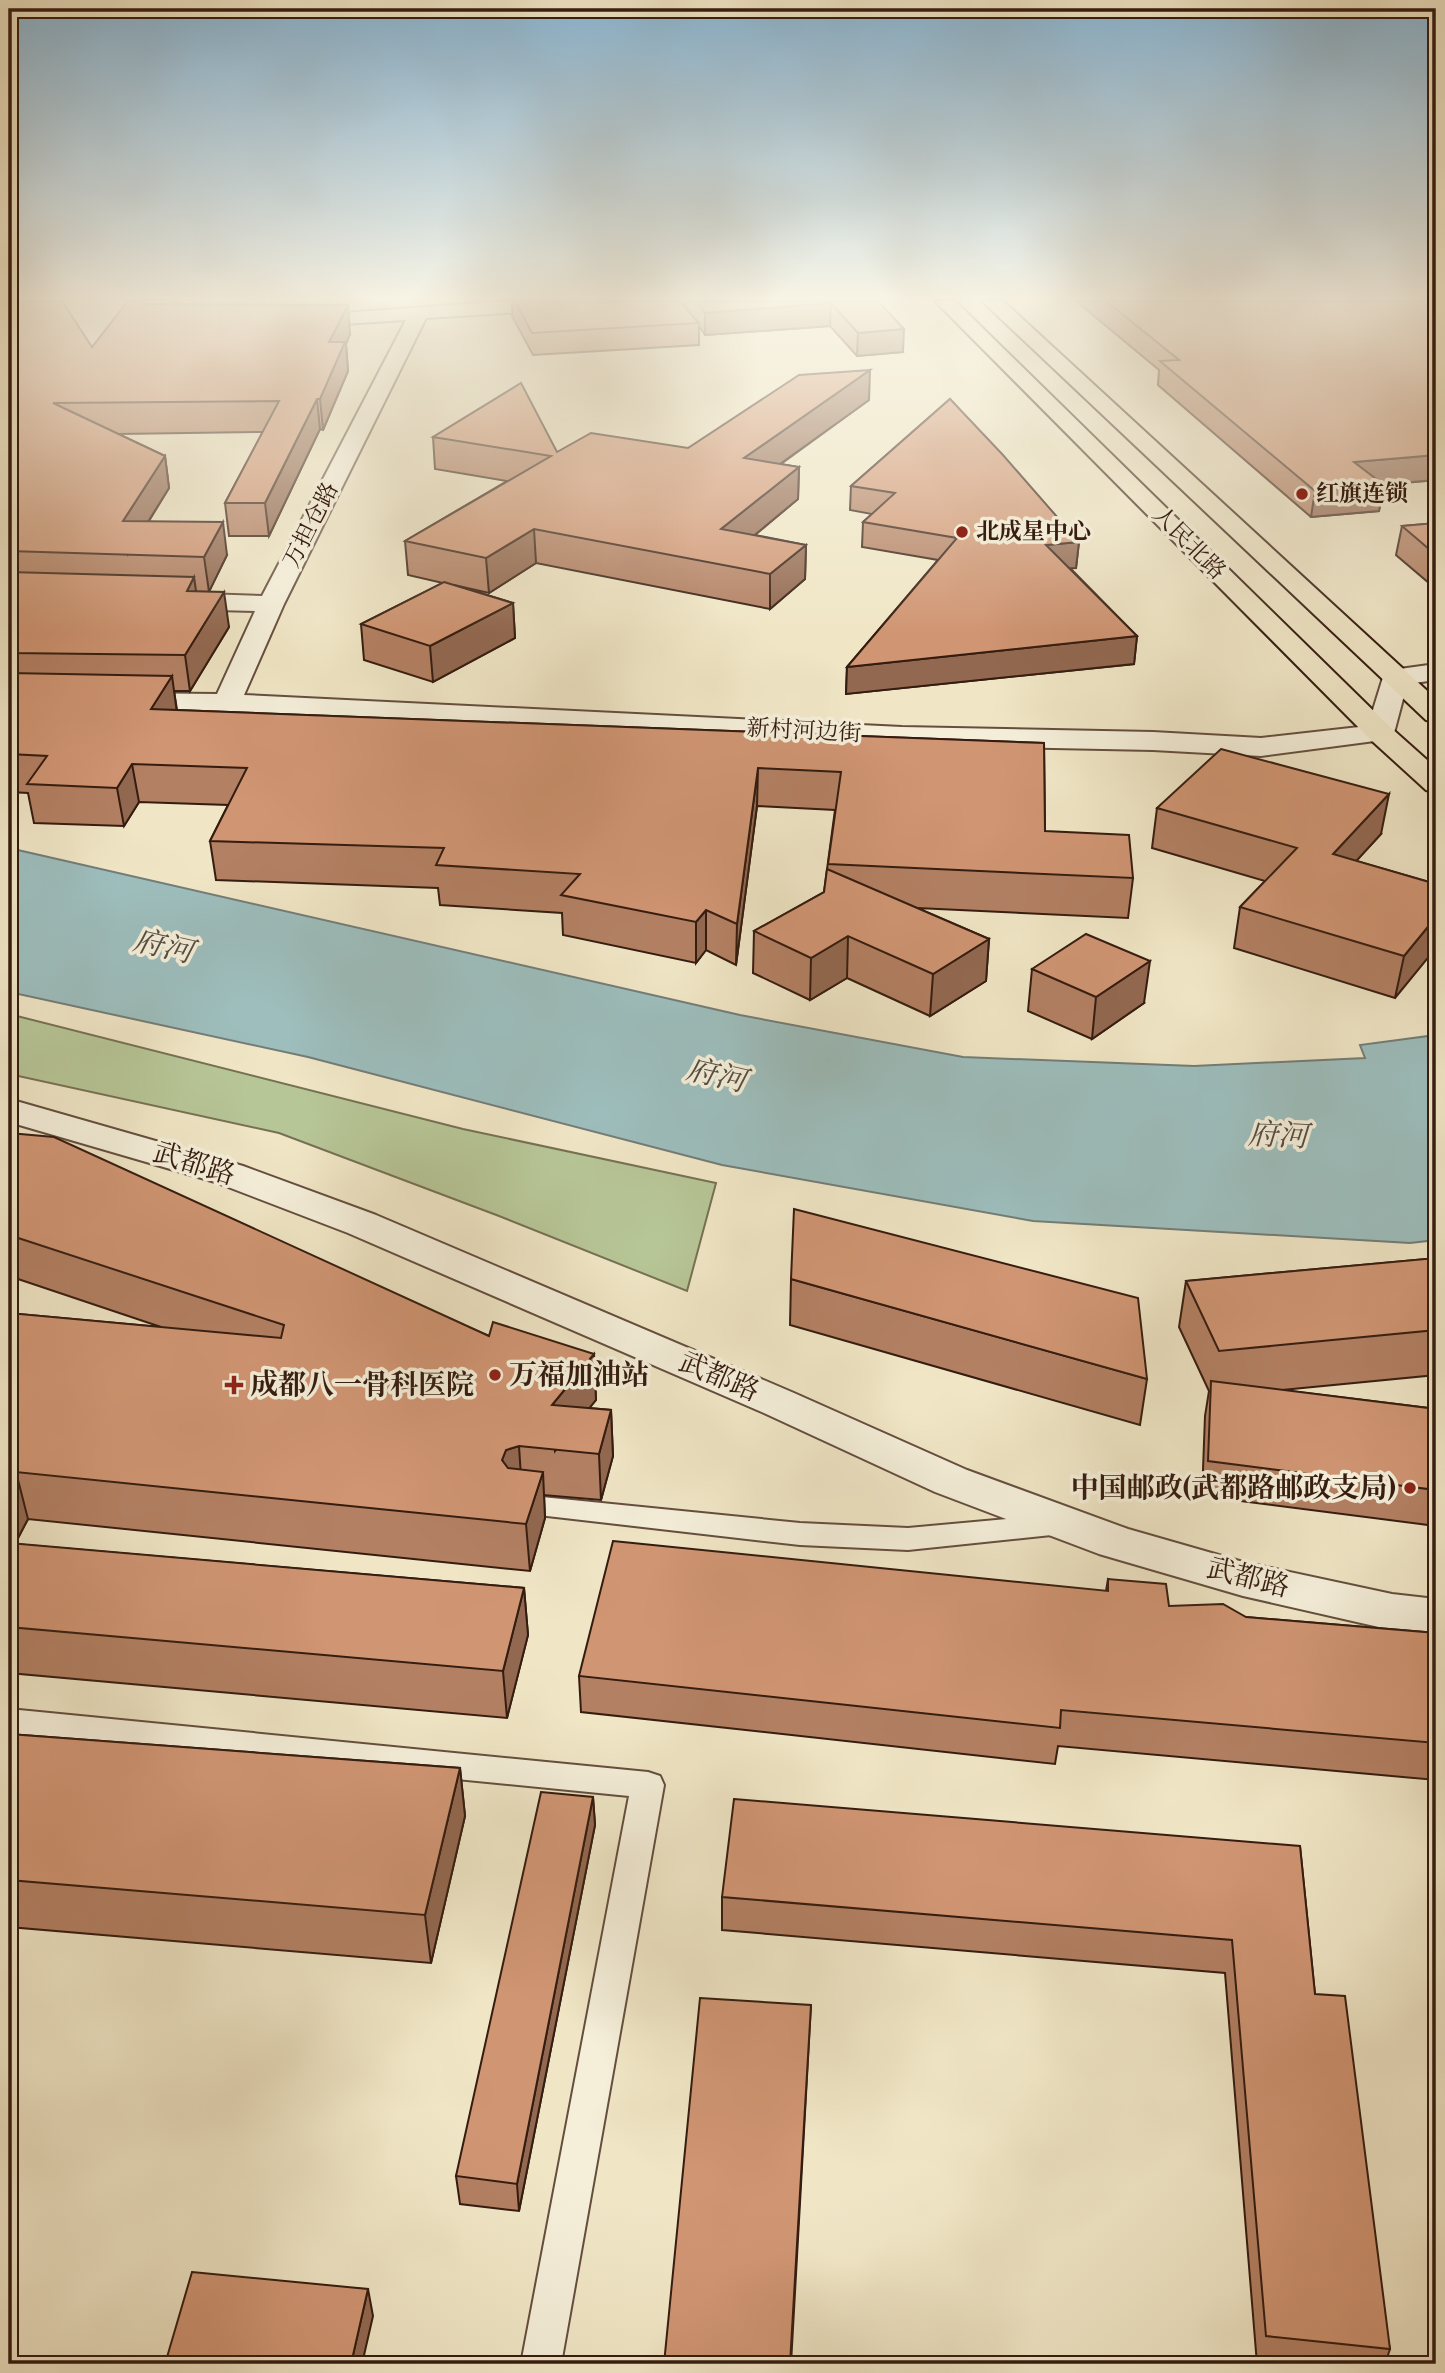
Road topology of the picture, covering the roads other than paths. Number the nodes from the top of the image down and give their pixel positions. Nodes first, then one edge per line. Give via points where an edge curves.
1 (369, 412) edge
2 (1056, 412) edge
3 (1110, 412) edge
4 (147, 600) edge
5 (271, 604) junction
6 (1436, 672) edge
7 (1395, 677) junction
8 (91, 701) edge
9 (227, 703) junction
10 (1436, 714) edge
11 (1380, 733) junction
12 (1436, 784) edge
13 (9, 1110) edge
14 (523, 1505) edge
15 (1066, 1524) junction
16 (1436, 1617) edge
17 (9, 1722) edge
18 (541, 2364) edge

1 - 5 street, 万担仓路
2 - 11 main road, 人民北路
3 - 7 main road, 人民北路
4 - 5 street
5 - 9 street, 万担仓路
6 - 7 street
7 - 10 main road, 人民北路
7 - 11 street
8 - 9 street, 新村河边街
9 - 11 street, 新村河边街 via 902,736 1261,747
11 - 12 main road, 人民北路
13 - 15 street, 武都路 via 229,1174 362,1224 951,1481
14 - 15 lane via 800,1534 908,1539
15 - 16 street, 武都路 via 1243,1579 1392,1612
17 - 18 lane via 648,1785

